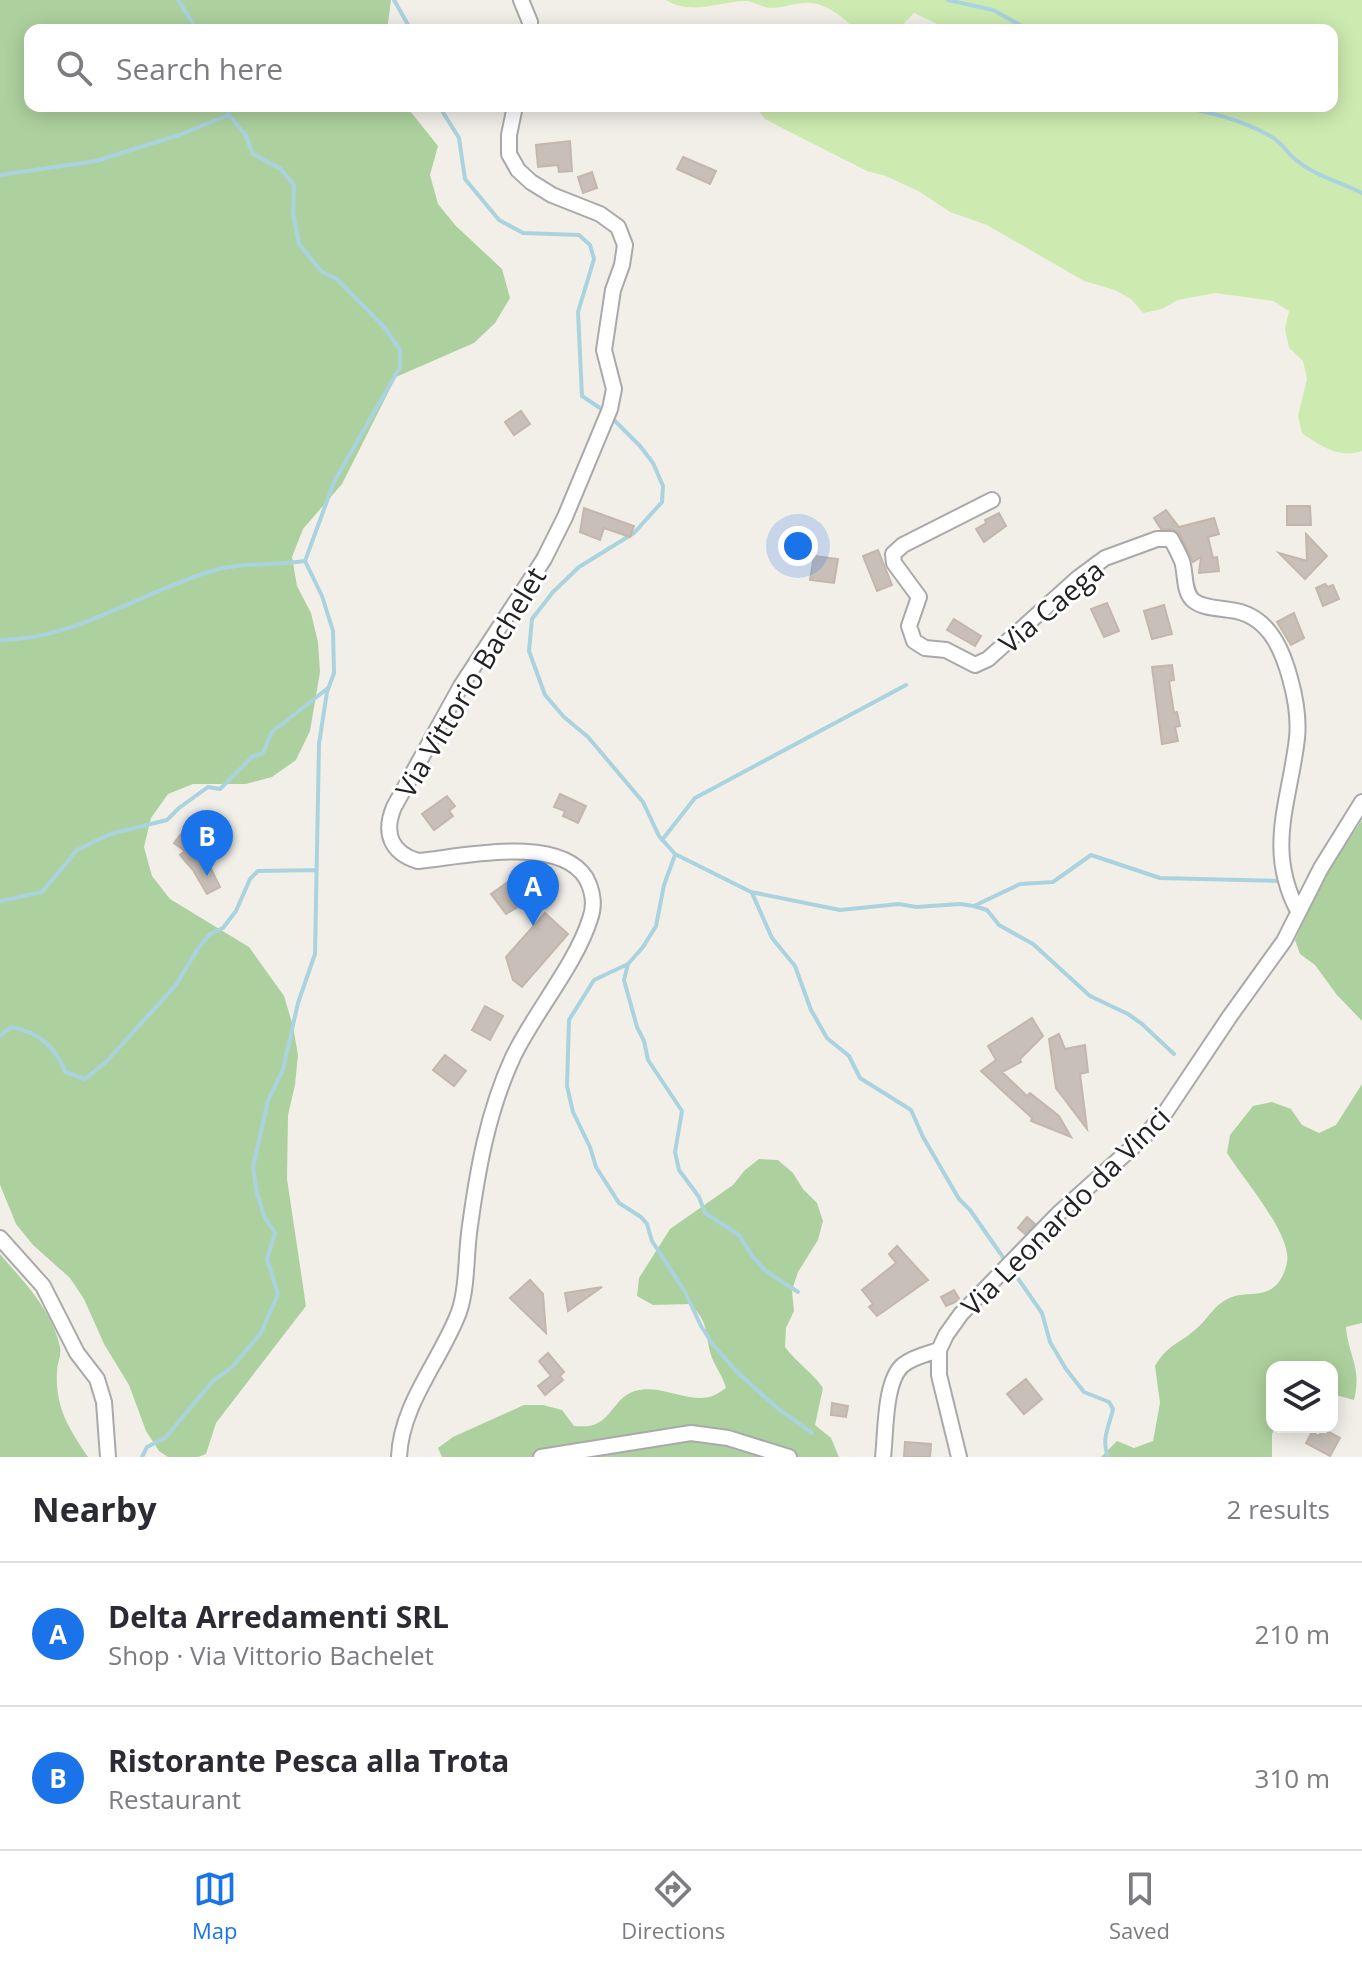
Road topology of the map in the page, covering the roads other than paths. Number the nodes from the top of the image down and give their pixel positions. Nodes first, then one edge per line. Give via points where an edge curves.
1 (521, 0) edge
2 (530, 24) edge
3 (514, 112) edge
4 (992, 500) dead end
5 (1362, 802) edge
6 (1298, 911) junction
7 (0, 1238) edge
8 (939, 1350) junction
9 (108, 1457) edge
10 (399, 1457) edge
11 (541, 1457) edge
12 (789, 1457) edge
13 (883, 1457) edge
14 (959, 1457) edge

1 - 2 street
3 - 10 street, Via Vittorio Bachelet via 509,154 518,170 552,195 600,214 618,227 625,245 604,350 614,389 544,559 461,686 394,807 389,836 395,850 418,861 522,851 550,854 585,876 593,904 577,948 519,1045 488,1123 460,1309 409,1414
4 - 6 street, Via Caega via 903,545 892,557 919,597 909,626 914,641 975,665 1105,558 1171,539 1191,598 1261,621 1290,678 1298,723 1281,835 1285,884
5 - 6 street
6 - 8 street, Via Leonardo da Vinci via 1284,941 1165,1113 961,1314
7 - 9 street via 43,1286 77,1353 97,1379
8 - 13 street via 907,1362 895,1375
8 - 14 street via 939,1375
11 - 12 street via 691,1433

